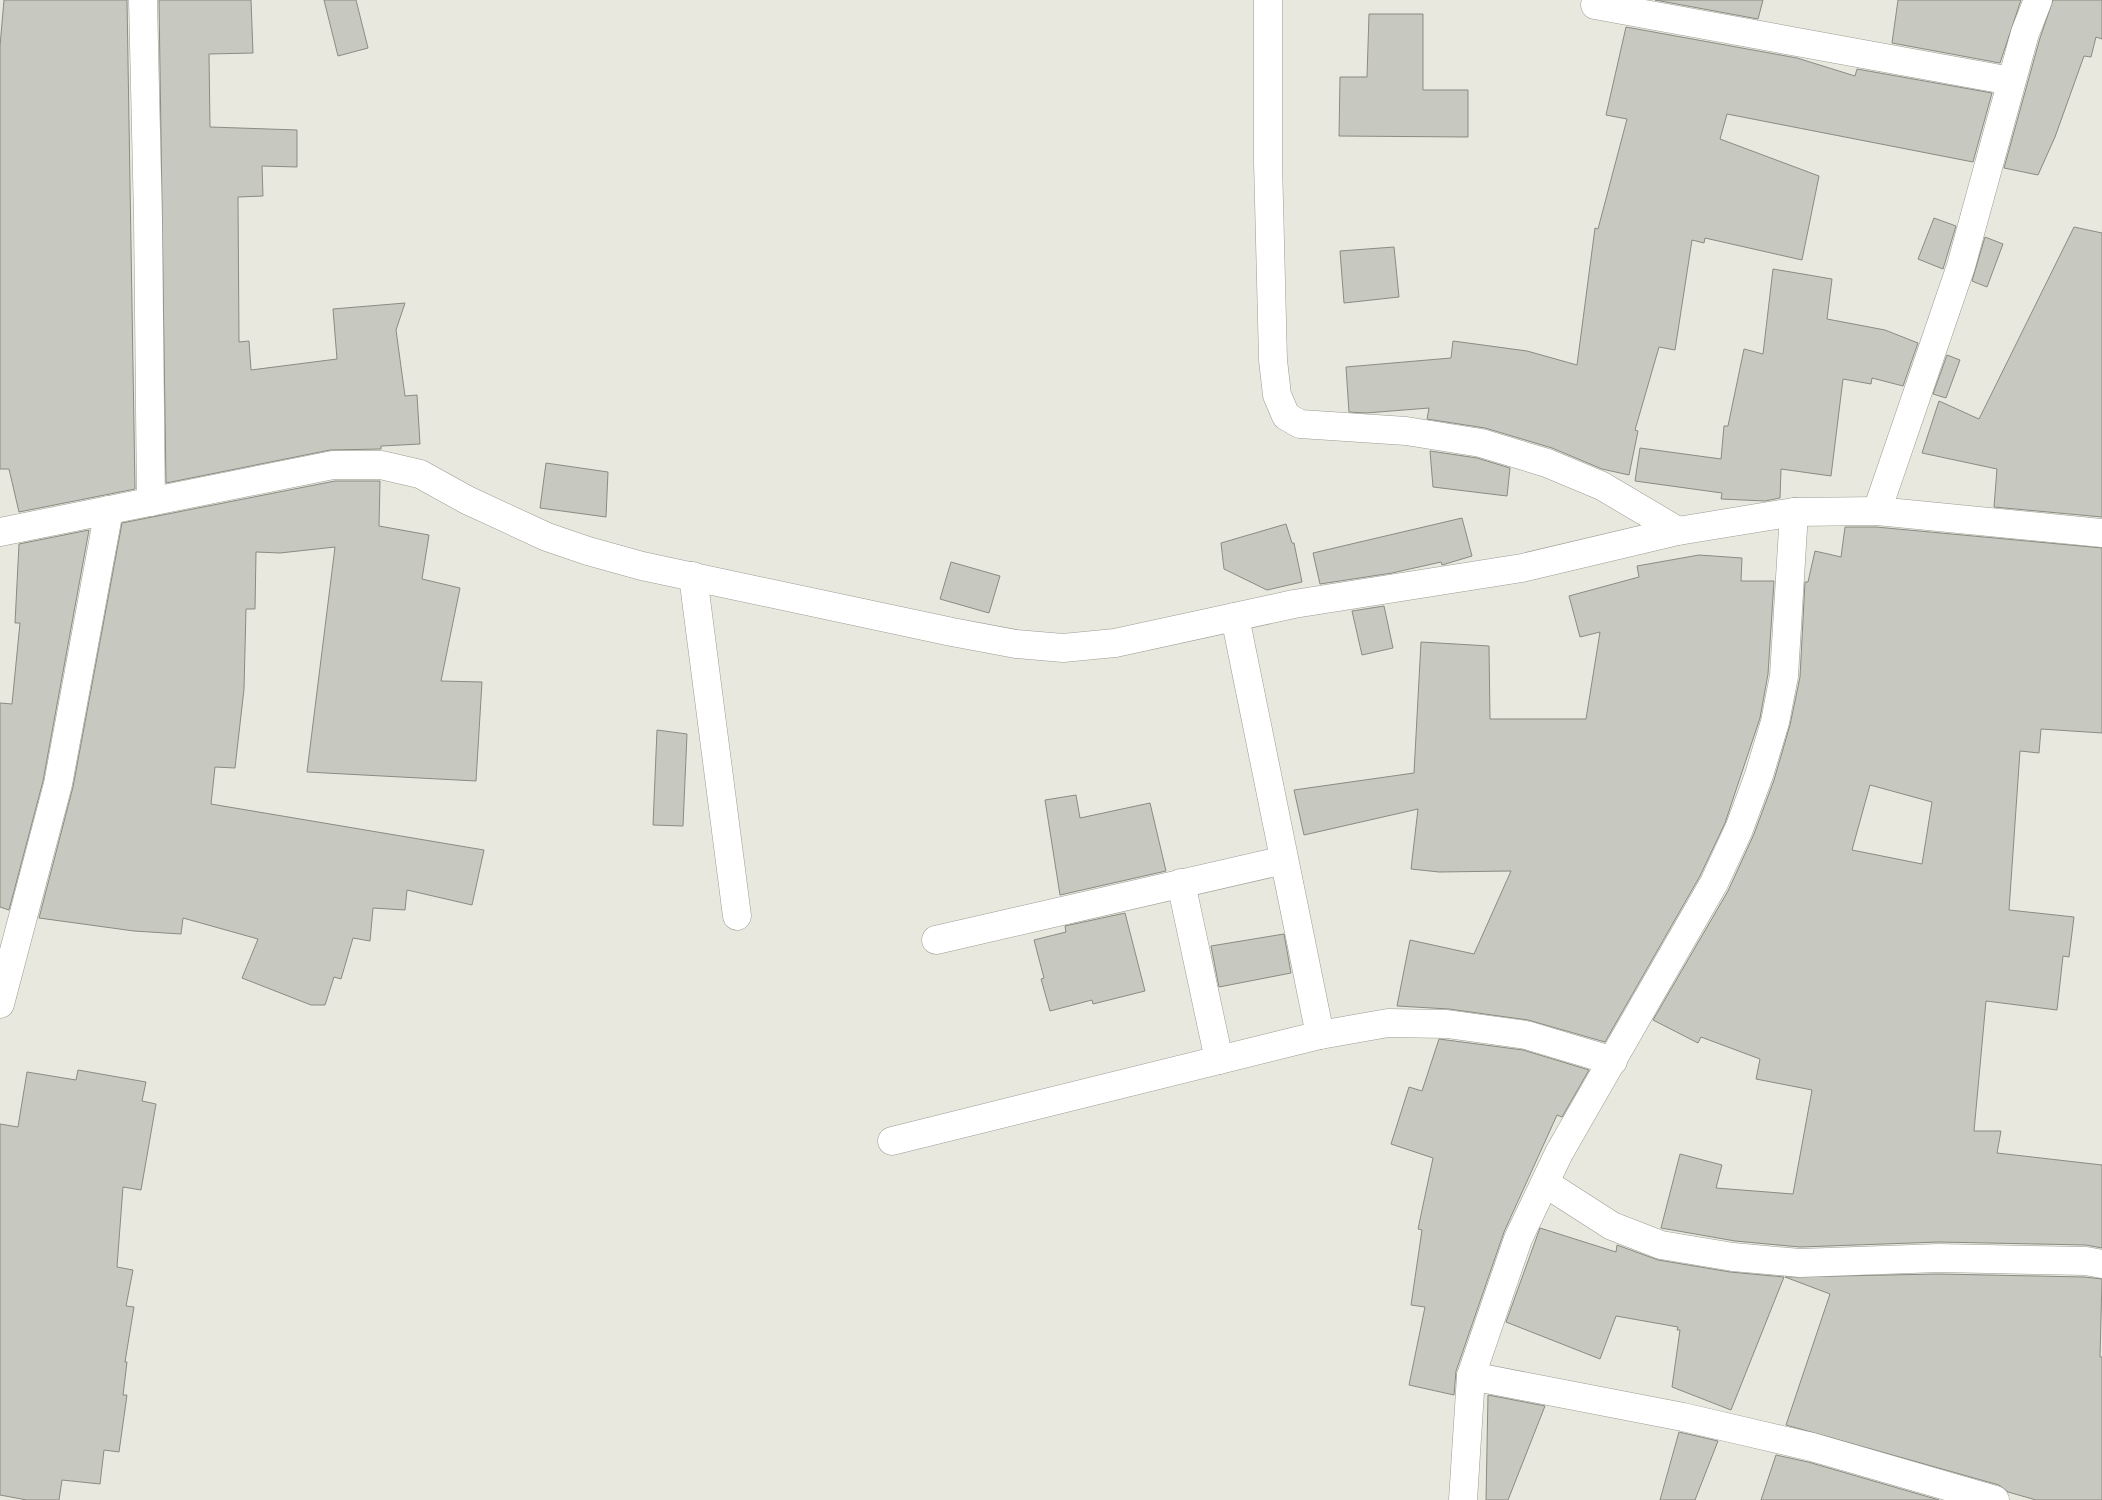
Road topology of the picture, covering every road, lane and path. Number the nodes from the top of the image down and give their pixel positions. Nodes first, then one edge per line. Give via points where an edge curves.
1 (143, 0) edge
2 (1268, 0) edge
3 (2038, 0) edge
4 (1594, 5) dead end
5 (2011, 81) junction
6 (151, 502) junction
7 (109, 510) junction
8 (1877, 511) junction
9 (1794, 512) junction
10 (1678, 531) junction
11 (0, 532) edge
12 (2102, 533) edge
13 (693, 576) junction
14 (1235, 617) junction
15 (1284, 860) junction
16 (1181, 884) junction
17 (737, 916) dead end
18 (936, 940) dead end
19 (0, 1004) edge
20 (1320, 1035) junction
21 (1219, 1060) junction
22 (1613, 1061) junction
23 (892, 1141) dead end
24 (1545, 1183) junction
25 (2102, 1264) edge
26 (1471, 1376) junction
27 (1463, 1500) edge
28 (1995, 1500) edge

1 - 6 street
2 - 10 street via 1273,360 1277,395 1286,416 1300,424 1406,430 1481,443 1547,463 1602,486
3 - 5 street
4 - 5 street
5 - 8 street via 1961,266
6 - 7 street
6 - 13 street via 333,465 381,465 420,474 476,504 588,551
7 - 11 street
7 - 19 street via 58,784
8 - 9 street
8 - 12 street
9 - 10 street
9 - 22 street via 1784,676 1775,722 1759,775 1714,883
10 - 14 street via 1522,568 1294,604
13 - 14 street via 1016,644 1063,648 1115,643
13 - 17 street
14 - 15 street
15 - 16 street
15 - 20 street
16 - 18 street
16 - 21 street
20 - 21 street
20 - 22 street via 1388,1023 1447,1024 1526,1035
21 - 23 street
22 - 24 street
24 - 25 street via 1612,1226 1629,1233 1661,1245 1733,1257 1800,1263 1940,1258
24 - 26 street via 1518,1239
26 - 27 street
26 - 28 street via 1683,1417 1793,1443

